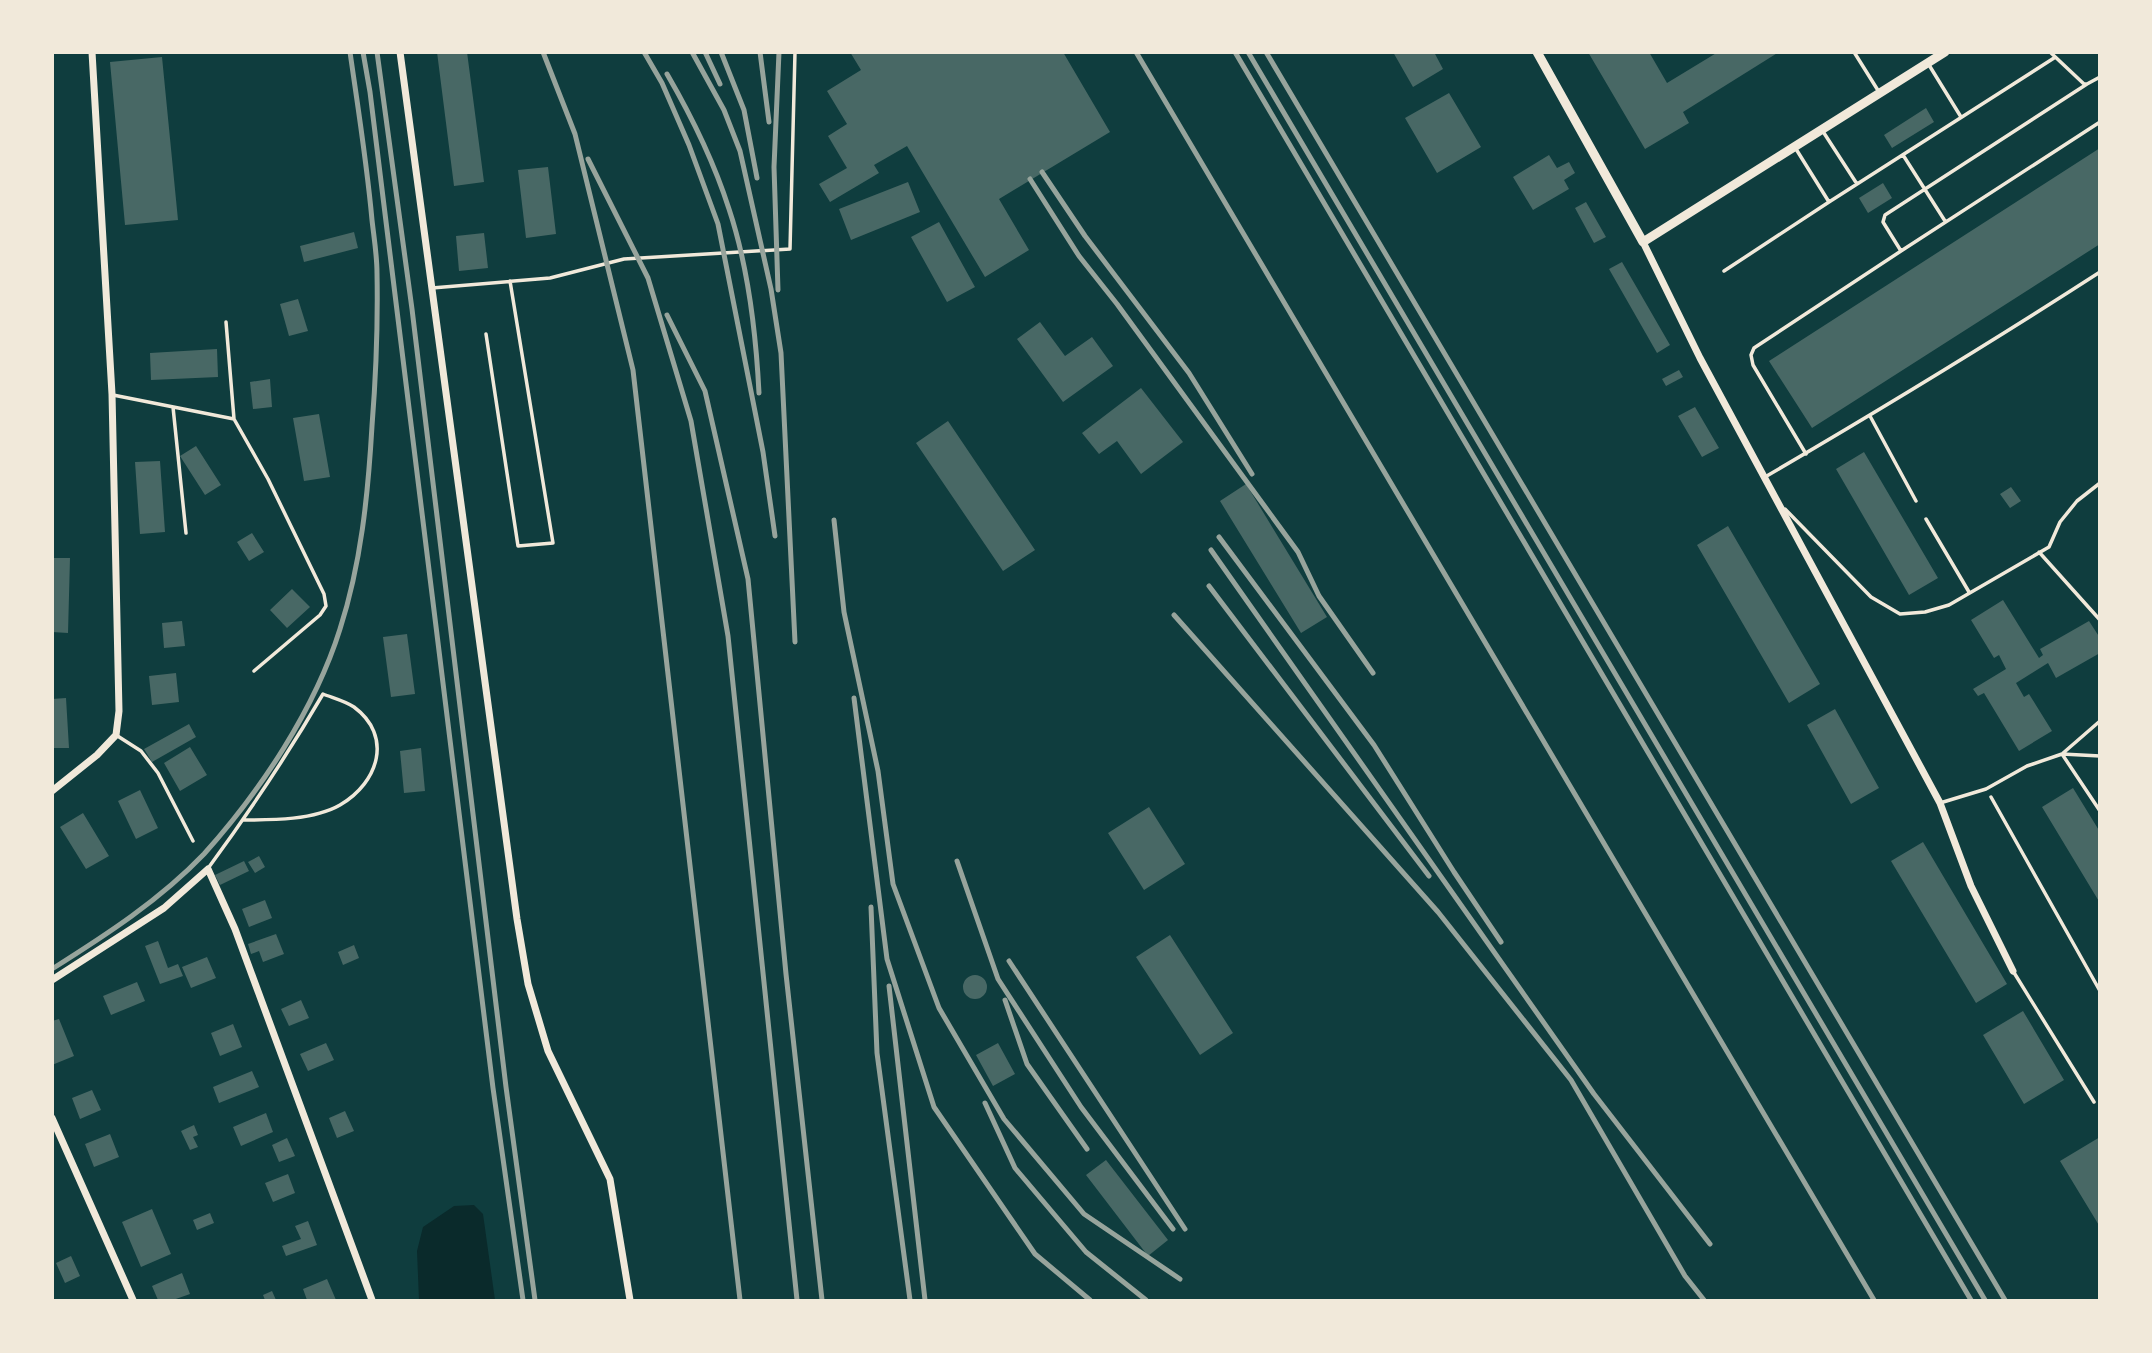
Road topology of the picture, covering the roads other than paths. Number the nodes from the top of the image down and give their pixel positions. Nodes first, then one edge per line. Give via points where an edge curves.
1 (92, 52) edge
2 (400, 52) edge
3 (795, 52) edge
4 (1537, 52) edge
5 (1854, 52) edge
6 (1945, 52) edge
7 (2050, 52) edge
8 (2054, 58) junction
9 (1928, 63) junction
10 (2099, 77) edge
11 (2087, 84) junction
12 (1880, 93) junction
13 (1961, 117) junction
14 (2099, 122) edge
15 (1822, 130) junction
16 (1794, 148) junction
17 (1902, 155) junction
18 (1857, 184) junction
19 (1924, 190) junction
20 (1829, 202) junction
21 (1945, 221) junction
22 (1643, 242) junction
23 (1901, 251) junction
24 (1724, 271) dead end
25 (2099, 272) edge
26 (510, 281) junction
27 (432, 288) junction
28 (226, 322) dead end
29 (486, 334) dead end
30 (113, 394) junction
31 (173, 407) junction
32 (1870, 416) junction
33 (234, 419) junction
34 (1805, 454) junction
35 (1765, 477) junction
36 (2099, 483) edge
37 (1916, 501) dead end
38 (1781, 505) junction
39 (1926, 519) dead end
40 (186, 533) dead end
41 (2039, 552) junction
42 (1970, 593) junction
43 (2099, 620) edge
44 (254, 671) dead end
45 (2099, 720) edge
46 (116, 735) junction
47 (2062, 754) junction
48 (2099, 756) edge
49 (52, 791) edge
50 (1940, 803) junction
51 (2099, 809) edge
52 (244, 820) junction
53 (192, 841) dead end
54 (208, 869) junction
55 (2013, 971) joint
56 (52, 980) edge
57 (2094, 1102) dead end
58 (52, 1118) edge
59 (133, 1300) edge
60 (372, 1300) edge
61 (630, 1300) edge

1 - 30 street
2 - 27 street
3 - 26 lane via 790,249 624,259 550,278
4 - 22 street
5 - 12 lane
6 - 9 street
7 - 8 lane
8 - 11 lane
8 - 13 lane
9 - 12 street
9 - 13 lane
10 - 11 lane
11 - 19 lane
12 - 15 street
13 - 17 lane
14 - 21 lane
15 - 16 street
15 - 18 lane
16 - 20 lane
16 - 22 street
17 - 18 lane
17 - 19 lane
18 - 20 lane
19 - 21 lane
19 - 23 lane via 1885,215 1883,222
20 - 24 lane
21 - 23 lane
22 - 35 street
23 - 34 lane via 1754,348 1753,365
25 - 32 lane
26 - 27 lane
26 - 29 lane via 553,543 518,546
27 - 61 street via 528,984 548,1051 610,1180
28 - 33 lane
30 - 31 lane
30 - 46 street
31 - 33 lane
31 - 40 lane
32 - 34 lane
32 - 37 lane
33 - 44 lane via 279,502 326,606
34 - 35 lane
35 - 38 street
36 - 41 lane via 2077,501 2049,547
38 - 42 lane via 1871,597 1899,614 1949,605
38 - 50 street
39 - 42 lane
41 - 42 lane
41 - 43 lane
45 - 47 lane
46 - 49 street
46 - 53 lane via 141,751 158,773
47 - 48 lane
47 - 50 lane via 2027,766 1986,789
47 - 51 lane
50 - 55 street via 1971,886
52 - 52 lane via 323,694 351,705 367,719 377,755 372,776 354,794 326,811 282,820
52 - 54 lane
54 - 56 street via 164,908
54 - 60 street via 235,929
55 - 57 lane
58 - 59 street

